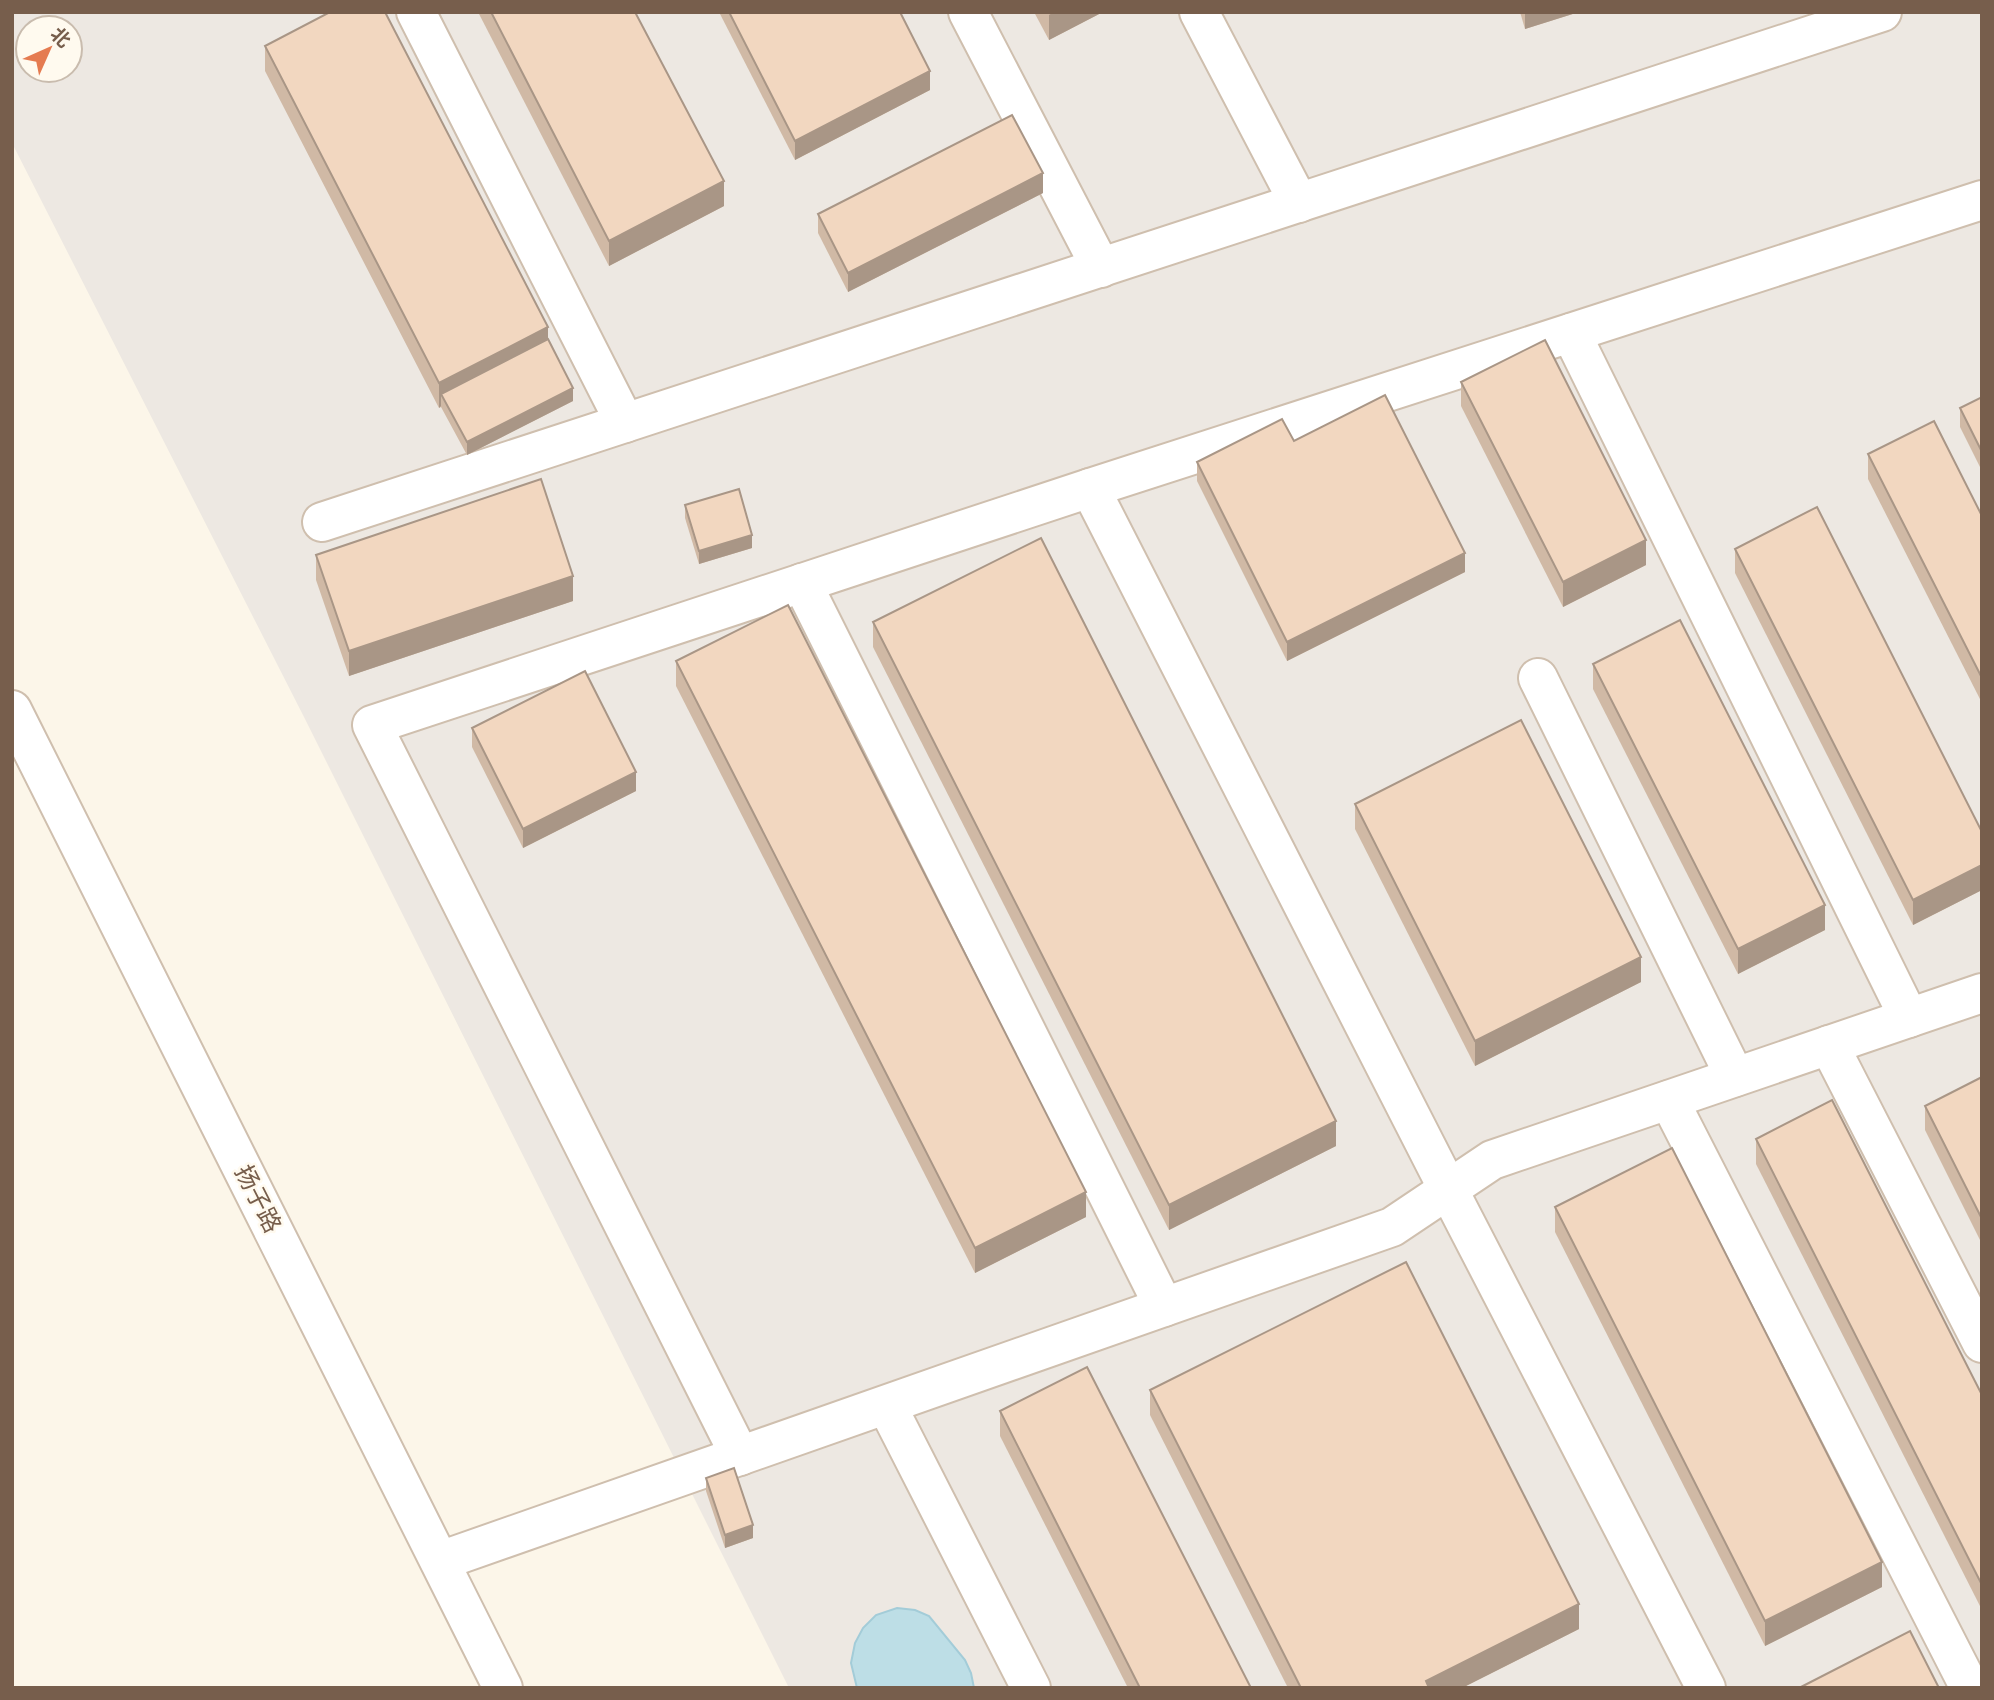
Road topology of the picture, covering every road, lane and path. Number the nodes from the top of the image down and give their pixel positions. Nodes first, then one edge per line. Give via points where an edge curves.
1 (416, 12) edge
2 (968, 12) edge
3 (1199, 12) edge
4 (1882, 12) edge
5 (1982, 200) edge
6 (1299, 203) junction
7 (1101, 268) junction
8 (1571, 333) junction
9 (625, 423) junction
10 (1090, 488) junction
11 (322, 522) dead end
12 (802, 583) junction
13 (1538, 678) dead end
14 (12, 710) edge
15 (1982, 993) edge
16 (1909, 1018) junction
17 (1829, 1045) junction
18 (1735, 1077) junction
19 (1669, 1100) junction
20 (1448, 1189) junction
21 (1164, 1307) junction
22 (1982, 1343) edge
23 (887, 1405) junction
24 (740, 1456) junction
25 (440, 1561) junction
26 (503, 1688) edge
27 (1031, 1688) edge
28 (1706, 1688) edge
29 (1970, 1688) edge

1 - 9 street
2 - 7 street
3 - 6 street
4 - 6 street
5 - 8 street
6 - 7 street
7 - 9 street
8 - 10 street
8 - 16 street
9 - 11 street
10 - 12 street
10 - 20 street
12 - 21 street
12 - 24 street via 372,724
13 - 18 street
14 - 25 street, 扬子路
15 - 16 street
16 - 17 street
17 - 18 street
17 - 22 street
18 - 19 street
19 - 20 street via 1492,1160
19 - 29 street
20 - 21 street via 1392,1227
20 - 28 street
21 - 23 street
23 - 24 street
23 - 27 street
24 - 25 street
25 - 26 street, 扬子路

